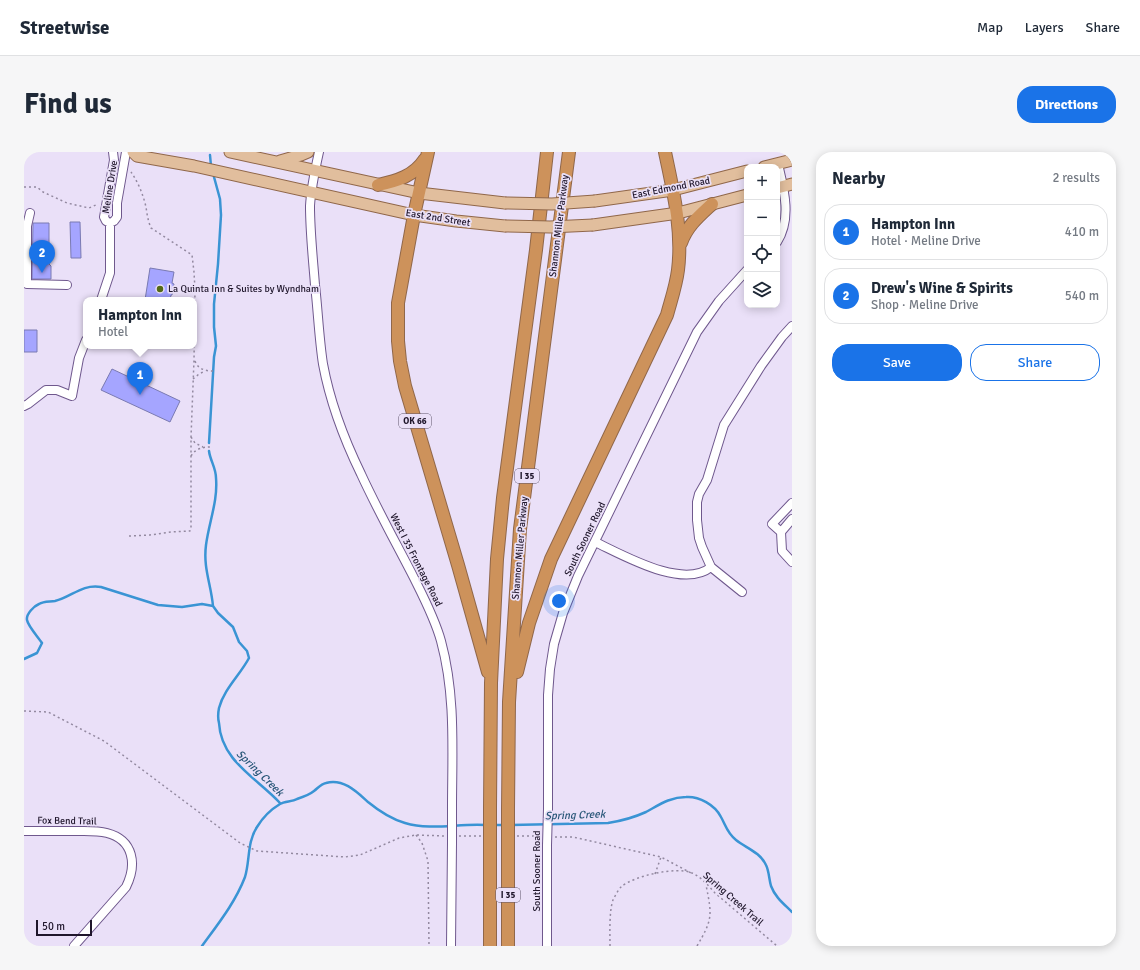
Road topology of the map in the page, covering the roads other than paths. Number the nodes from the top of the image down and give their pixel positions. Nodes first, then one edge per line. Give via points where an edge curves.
1 (114, 152) edge
2 (126, 152) edge
3 (133, 152) edge
4 (230, 152) edge
5 (308, 152) edge
6 (319, 152) edge
7 (547, 152) edge
8 (569, 152) edge
9 (666, 152) edge
10 (427, 154) edge
11 (792, 160) edge
12 (275, 162) junction
13 (778, 164) edge
14 (315, 170) junction
15 (780, 171) edge
16 (744, 172) edge
17 (378, 185) junction
18 (784, 186) edge
19 (673, 190) junction
20 (312, 192) junction
21 (419, 193) junction
22 (744, 196) edge
23 (712, 204) junction
24 (30, 213) dead end
25 (678, 213) junction
26 (414, 215) junction
27 (110, 223) junction
28 (780, 237) edge
29 (680, 246) junction
30 (745, 272) edge
31 (67, 285) dead end
32 (102, 297) edge
33 (792, 326) edge
34 (83, 348) edge
35 (24, 406) edge
36 (792, 503) edge
37 (792, 519) edge
38 (780, 532) junction
39 (595, 542) junction
40 (792, 562) edge
41 (711, 567) junction
42 (742, 592) dead end
43 (491, 683) junction
44 (509, 702) junction
45 (24, 830) edge
46 (74, 946) edge
47 (451, 946) edge
48 (490, 946) edge
49 (508, 946) edge
50 (547, 946) edge

1 - 27 street, Meline Drive via 104,217
2 - 27 street, Meline Drive via 117,217
3 - 20 main road, East 2nd Street via 137,156
4 - 12 main road
5 - 12 main road
6 - 14 street
7 - 43 highway, Shannon Miller Parkway / I 35 via 503,498
8 - 44 highway, Shannon Miller Parkway / I 35 via 520,530
9 - 19 highway
10 - 17 highway via 421,165 404,178
10 - 21 highway
11 - 13 main road
12 - 14 main road
14 - 17 main road
14 - 20 street, West I 35 Frontage Road
15 - 18 street
16 - 19 main road, East Edmond Road
17 - 21 main road
18 - 28 street via 787,216
19 - 21 main road, East Edmond Road, bridge via 552,204 505,203
19 - 25 highway
20 - 26 main road, East 2nd Street
20 - 47 street, West I 35 Frontage Road, bridge via 310,206 320,340 328,387 347,445 432,616 447,665 452,714
21 - 26 highway, OK 66
22 - 23 main road, East 2nd Street
23 - 25 main road, East 2nd Street
23 - 29 highway via 690,224
24 - 31 street via 27,226 27,284
25 - 26 main road, East 2nd Street, bridge via 593,226 550,227 505,226
25 - 29 highway
26 - 43 highway, OK 66 via 398,303 400,361
27 - 32 street, Meline Drive via 110,274
29 - 44 highway via 675,288 667,315 551,559 529,622
30 - 39 street, South Sooner Road via 719,301 697,332
33 - 41 street via 761,366 729,415 707,480 699,494 696,511 698,529 702,547
34 - 35 street via 72,396 57,390 46,390
36 - 38 street via 772,524
37 - 38 street
38 - 40 street via 782,551
39 - 41 street via 657,570 672,574 694,574
39 - 50 street, South Sooner Road, bridge via 563,613 550,669
41 - 42 street
43 - 48 highway, Shannon Miller Parkway / I 35, bridge via 488,840
44 - 49 highway, Shannon Miller Parkway / I 35, bridge
45 - 46 street, Fox Bend Trail via 92,830 108,833 120,838 131,853 133,865 126,887

